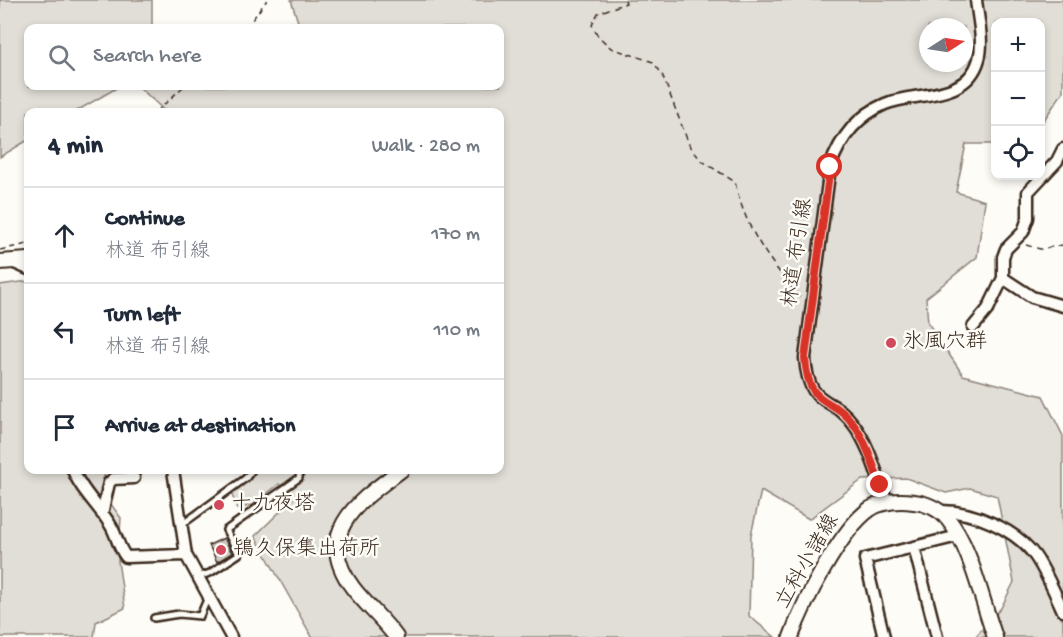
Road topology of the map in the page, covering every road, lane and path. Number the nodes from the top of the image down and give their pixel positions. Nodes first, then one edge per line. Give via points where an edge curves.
1 (267, 0) edge
2 (625, 0) edge
3 (976, 0) edge
4 (249, 24) edge
5 (180, 90) edge
6 (160, 108) edge
7 (1063, 148) edge
8 (1014, 242) junction
9 (24, 245) edge
10 (1063, 245) edge
11 (0, 250) edge
12 (24, 260) edge
13 (6, 262) edge
14 (24, 268) edge
15 (1004, 278) junction
16 (1063, 306) edge
17 (811, 311) junction
18 (973, 327) dead end
19 (75, 474) edge
20 (174, 474) edge
21 (249, 474) edge
22 (300, 474) edge
23 (396, 474) edge
24 (134, 478) dead end
25 (887, 501) junction
26 (939, 511) junction
27 (102, 514) junction
28 (180, 526) junction
29 (958, 536) junction
30 (914, 547) junction
31 (186, 555) junction
32 (198, 577) junction
33 (208, 595) junction
34 (1063, 611) edge
35 (154, 618) dead end
36 (231, 637) edge
37 (396, 637) edge
38 (791, 637) edge
39 (884, 637) edge
40 (937, 637) edge
41 (994, 637) edge

1 - 4 path
2 - 17 path via 626,3 598,13 592,25 598,36 610,48 653,62 662,74 690,147 702,161 735,182 746,223 776,269
3 - 17 street, 林道 布引線 via 980,53 971,76 934,95 886,104 855,122 836,150 830,167
5 - 6 path
7 - 8 street via 1057,161 1028,192 1028,218
8 - 10 path via 1040,249
8 - 15 street via 1003,257
9 - 11 path
12 - 13 main road
13 - 14 street
15 - 16 street via 1032,297
15 - 18 street via 988,309
17 - 25 street, 林道 布引線 via 805,358 809,386 854,423
19 - 27 street
20 - 28 street
21 - 28 lane
22 - 32 lane via 226,530 239,554
23 - 37 main road via 349,513 342,524 337,550 353,588
24 - 27 street via 113,479 109,483
25 - 26 main road via 921,503
25 - 38 main road, 立科小諸線 via 852,525 808,598
26 - 29 main road
26 - 34 street via 977,517 1027,546
27 - 31 street via 126,556
28 - 31 street
29 - 30 street
29 - 41 main road
30 - 39 street via 865,559
30 - 40 street
31 - 32 street
32 - 33 street
33 - 35 lane via 200,616
33 - 36 street

